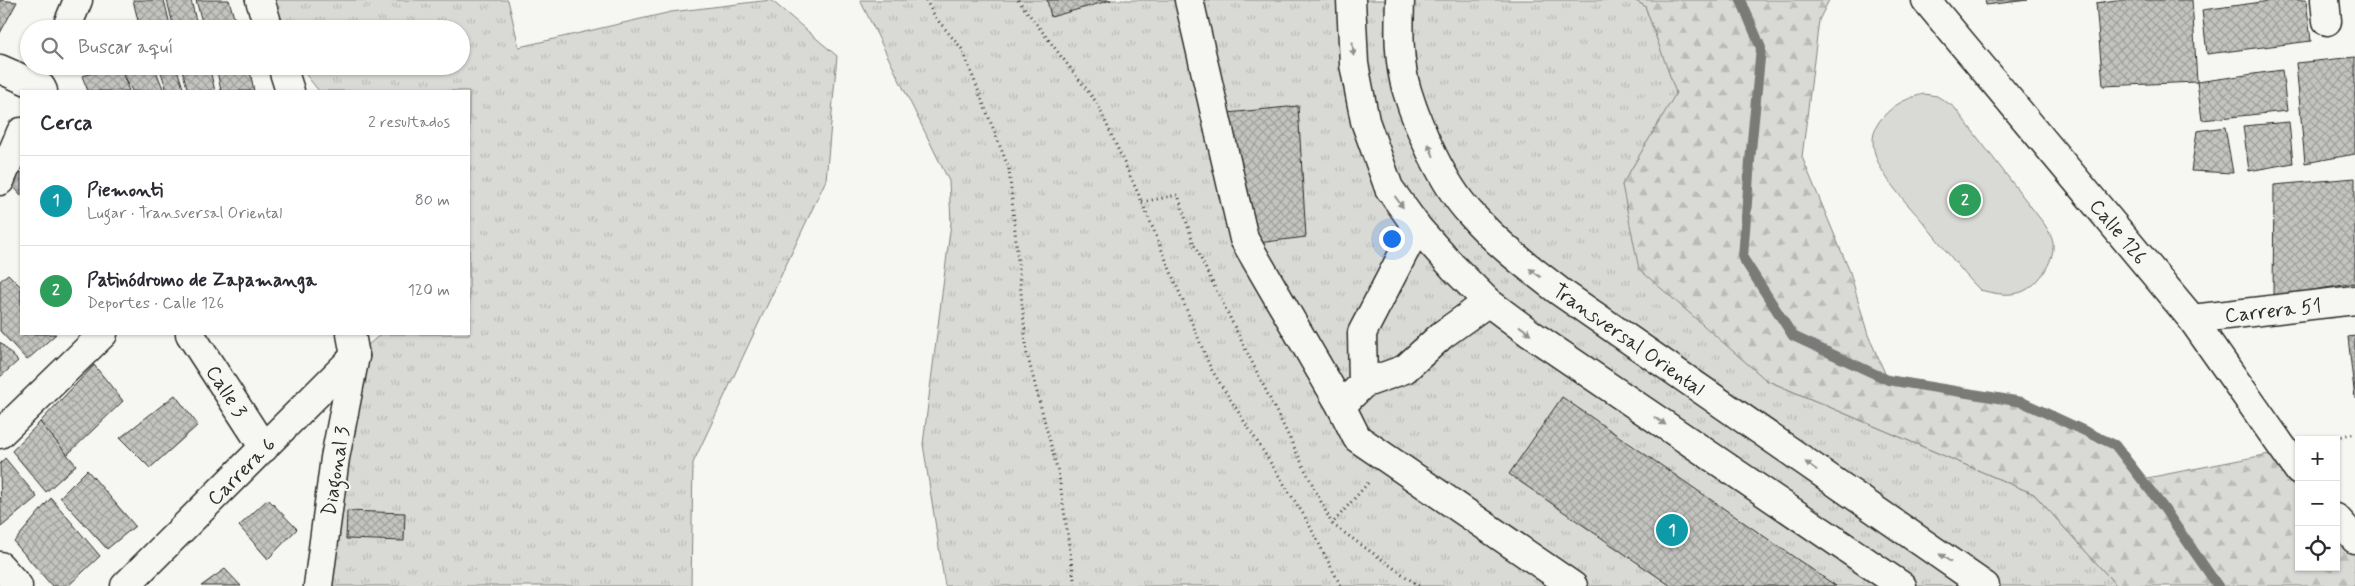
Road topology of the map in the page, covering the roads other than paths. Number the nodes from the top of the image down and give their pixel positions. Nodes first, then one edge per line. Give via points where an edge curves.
1 (78, 0) edge
2 (260, 0) edge
3 (1189, 0) edge
4 (1351, 0) edge
5 (1400, 0) edge
6 (1926, 0) edge
7 (70, 20) edge
8 (266, 20) edge
9 (0, 69) edge
10 (285, 75) edge
11 (43, 84) edge
12 (290, 90) edge
13 (20, 134) edge
14 (0, 181) edge
15 (1417, 227) junction
16 (2355, 300) edge
17 (1488, 302) junction
18 (2192, 319) junction
19 (102, 335) edge
20 (191, 335) edge
21 (353, 345) edge
22 (1363, 384) junction
23 (1341, 406) junction
24 (0, 434) edge
25 (264, 448) junction
26 (2295, 465) edge
27 (2340, 522) edge
28 (2355, 539) edge
29 (0, 566) edge
30 (18, 586) edge
31 (125, 586) edge
32 (318, 586) edge
33 (1572, 586) edge
34 (1902, 586) edge
35 (1985, 586) edge

1 - 7 street
2 - 8 street
3 - 23 street via 1244,239
4 -> 15 street via 1354,64 1365,121 1389,188
35 -> 5 street, Transversal Oriental via 1511,255 1469,212 1436,163 1407,90 1399,37
6 - 18 street, Calle 126
9 - 11 street
10 - 12 street
13 - 14 street
15 - 17 street
15 - 22 street via 1362,334
16 - 18 street, Carrera 51
17 - 22 street via 1442,335 1404,369
17 -> 34 street
18 - 26 street, Calle 126
19 - 24 street
20 - 25 street, Calle 3
21 - 25 street, Carrera 6
21 - 32 street, Diagonal 3
22 - 23 street
23 - 33 street via 1357,438
25 - 31 street, Carrera 6
27 - 28 street
29 - 30 street

